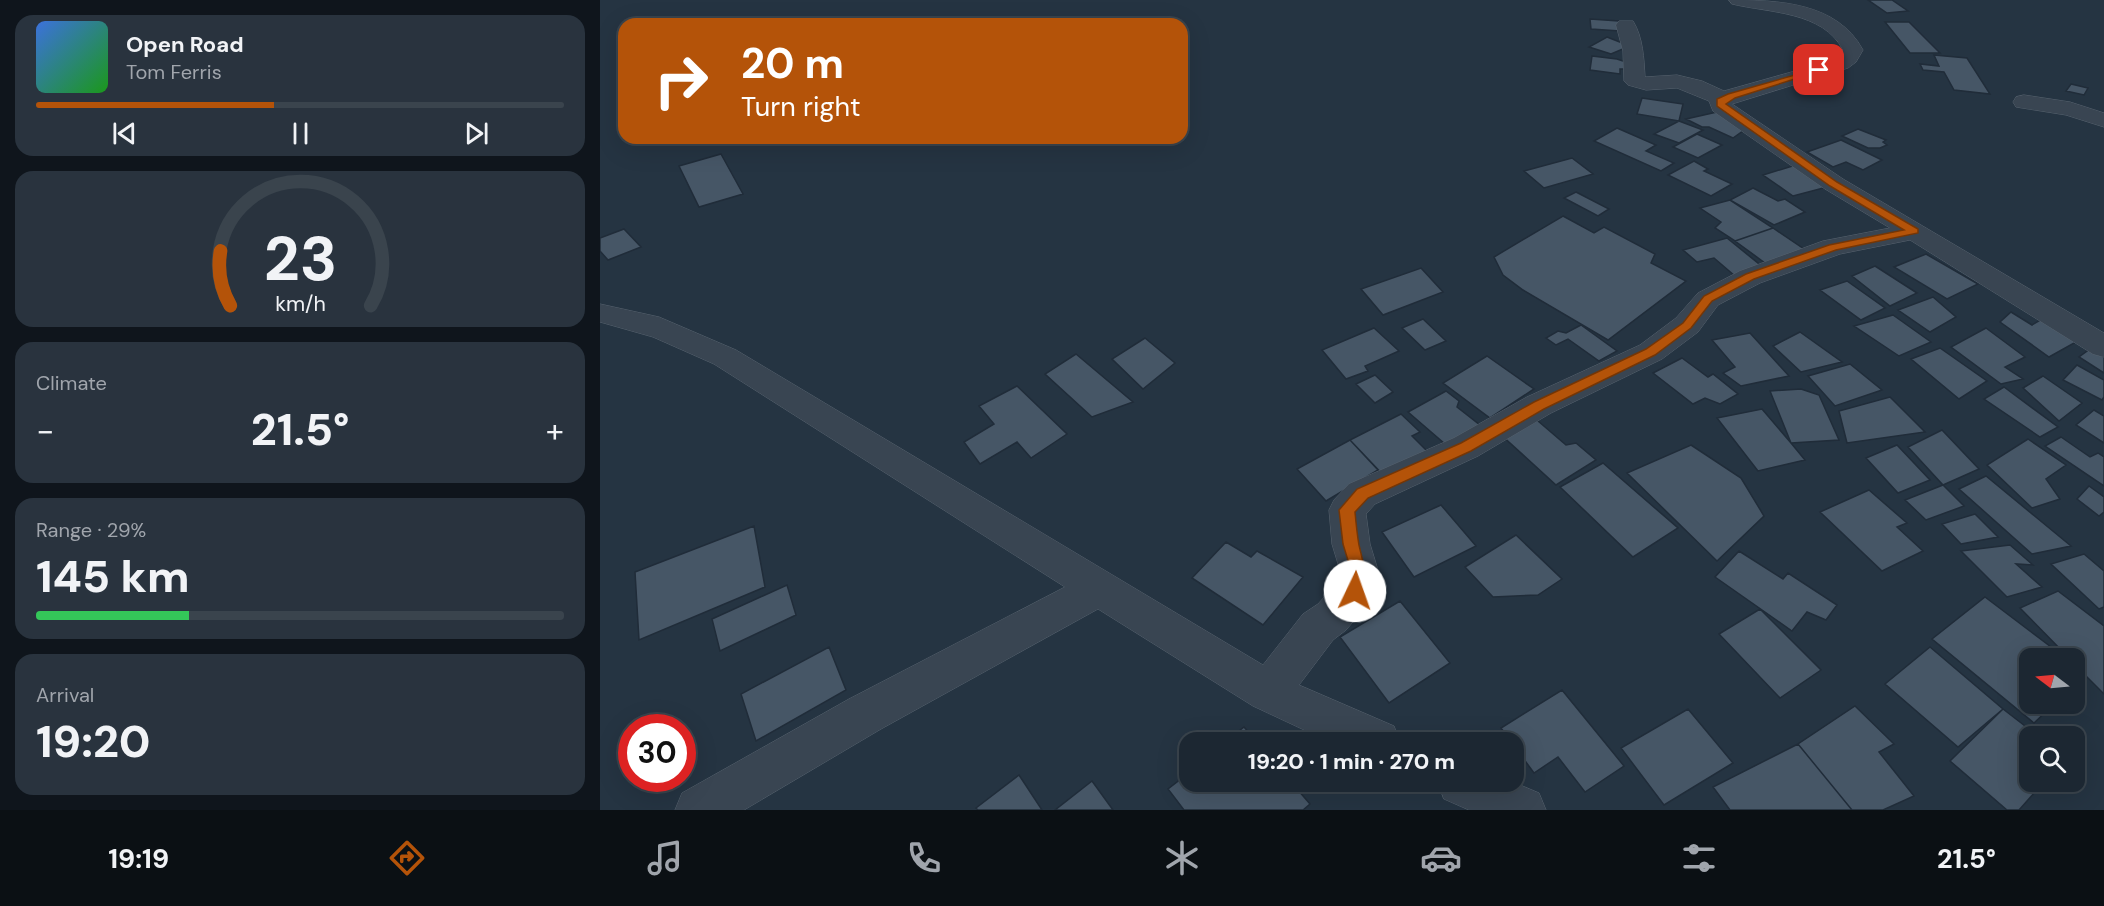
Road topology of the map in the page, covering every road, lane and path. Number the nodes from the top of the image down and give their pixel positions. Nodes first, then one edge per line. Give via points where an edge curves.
1 (1738, 0) edge
2 (1626, 25) dead end
3 (1723, 100) junction
4 (2024, 102) dead end
5 (2104, 120) edge
6 (1914, 231) junction
7 (600, 313) edge
8 (2104, 347) edge
9 (1098, 589) junction
10 (1268, 692) junction
11 (1356, 732) edge
12 (1483, 792) edge
13 (699, 810) edge
14 (1522, 810) edge

1 - 3 street via 1810,15 1838,29 1851,40 1853,50 1841,64
2 - 3 street via 1635,81 1671,81
3 - 6 street via 1721,106 1728,112 1834,184
4 - 5 street via 2070,109
6 - 8 street
6 - 10 street via 1833,247 1750,277 1708,299 1687,325 1651,352 1539,405 1466,447 1362,494 1347,510 1358,567 1355,591 1318,627
7 - 9 street via 684,337 725,357
9 - 10 street
9 - 13 street via 865,714
10 - 11 street
12 - 14 street

